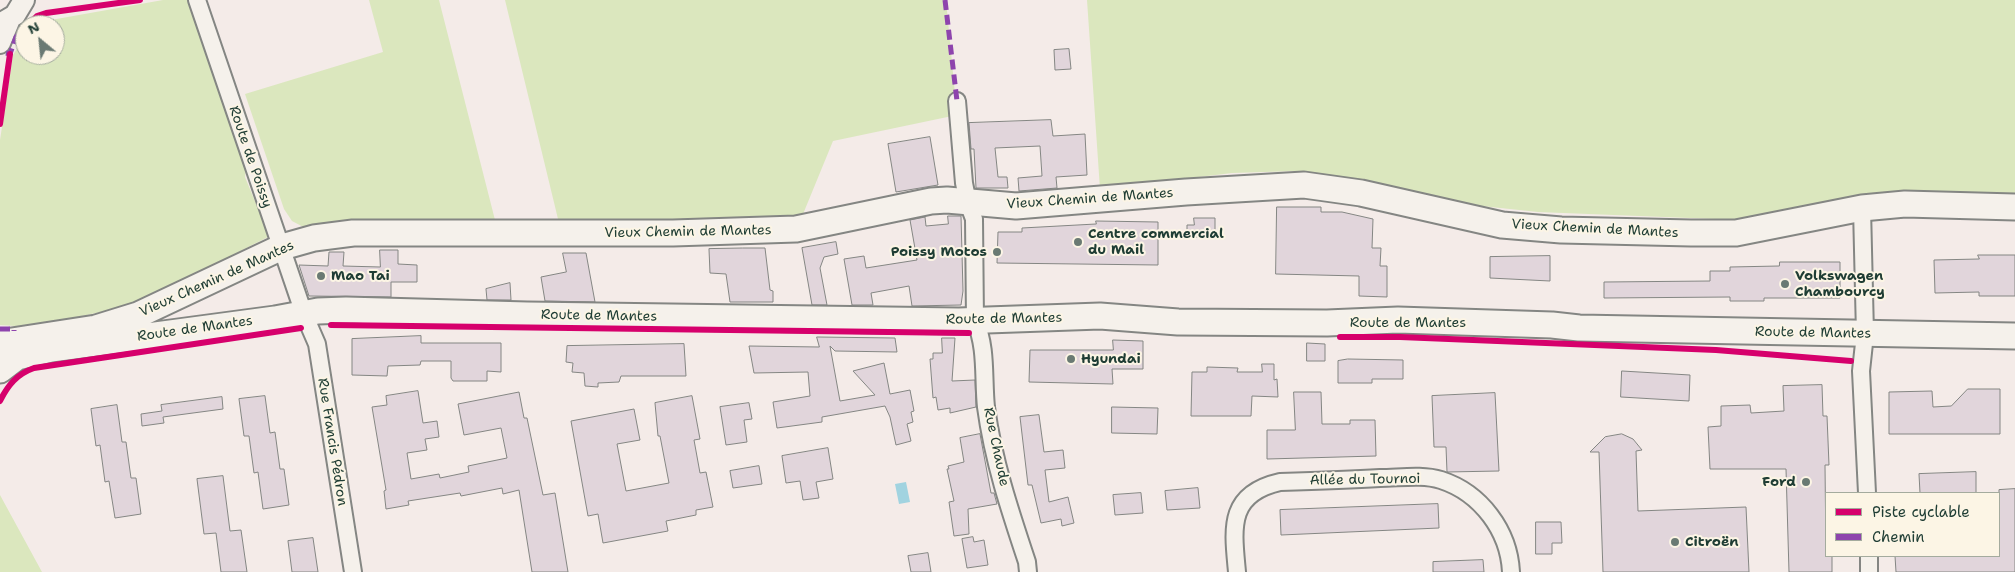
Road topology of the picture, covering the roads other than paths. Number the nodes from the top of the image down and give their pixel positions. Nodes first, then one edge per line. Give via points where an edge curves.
1 (197, 0) edge
2 (18, 10) edge
3 (0, 43) edge
4 (956, 101) dead end
5 (968, 203) junction
6 (2015, 207) edge
7 (1862, 208) junction
8 (282, 247) junction
9 (304, 314) junction
10 (975, 321) junction
11 (1865, 334) junction
12 (2015, 336) edge
13 (0, 343) edge
14 (0, 370) edge
15 (1867, 492) edge
16 (1869, 557) edge
17 (352, 572) edge
18 (1028, 572) edge
19 (1237, 572) edge
20 (1510, 572) edge
21 (1869, 572) edge

1 - 8 street, Route de Poissy
2 - 3 street
4 - 5 street, Rue Chaude
5 - 7 main road, Vieux Chemin de Mantes via 1016,206 1304,185 1361,193 1502,224 1561,230 1691,233 1736,233
5 - 8 main road, Vieux Chemin de Mantes via 932,201 796,229 673,233 353,233 314,238
5 - 10 street, Rue Chaude via 974,219
6 - 7 main road, Vieux Chemin de Mantes via 1905,204
7 - 11 street
8 - 9 street, Route de Poissy
8 - 13 main road, Vieux Chemin de Mantes via 138,315 96,328
9 - 10 main road, Route de Mantes via 346,310
9 - 14 main road, Route de Mantes via 44,351 18,357
9 - 17 street, Rue Francis Pédron via 317,344
10 - 11 main road, Route de Mantes via 1100,316 1178,322 1327,324 1398,320 1579,328
10 - 18 street, Rue Chaude via 981,333 986,407 998,471
11 - 12 main road, Route de Mantes
11 - 15 street via 1861,371
16 - 21 street
19 - 20 street, Allée du Tournoi via 1234,519 1251,495 1264,486 1280,482 1415,477 1441,480 1470,495 1490,513 1510,556

